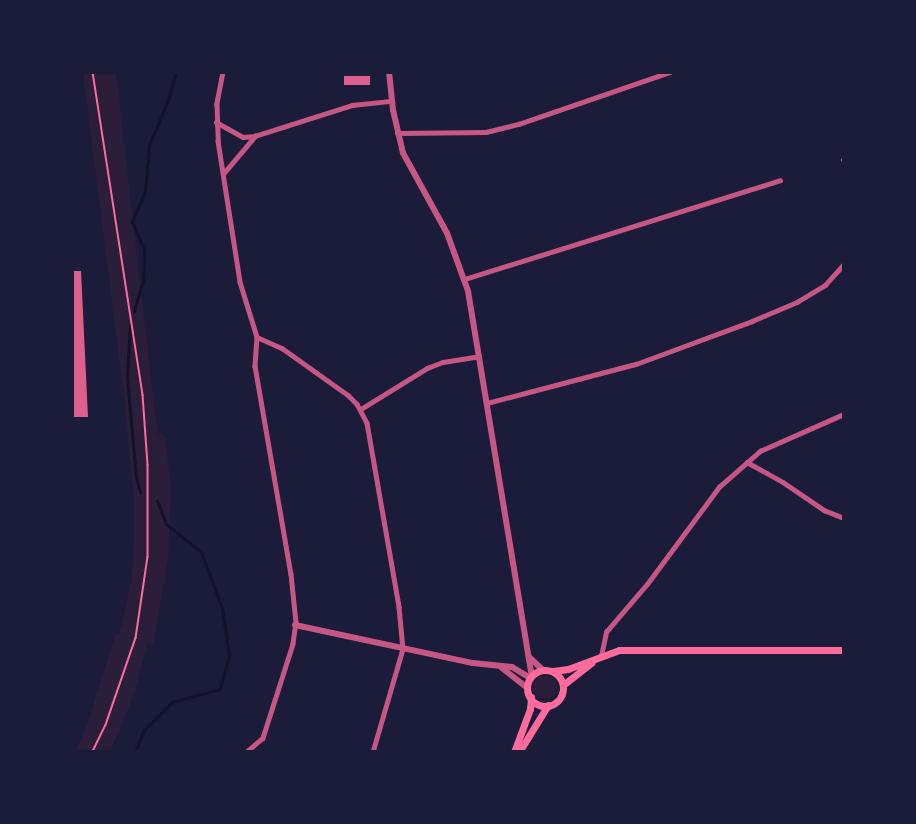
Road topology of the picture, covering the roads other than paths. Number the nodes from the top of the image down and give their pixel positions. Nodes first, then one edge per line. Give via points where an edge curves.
1 (223, 72) edge
2 (389, 72) edge
3 (670, 72) edge
4 (391, 101) junction
5 (216, 123) junction
6 (397, 133) junction
7 (255, 136) junction
8 (223, 174) junction
9 (780, 180) dead end
10 (844, 264) edge
11 (465, 279) junction
12 (257, 337) junction
13 (479, 356) junction
14 (487, 403) junction
15 (361, 409) junction
16 (844, 414) edge
17 (747, 462) junction
18 (844, 518) edge
19 (295, 625) junction
20 (403, 649) junction
21 (844, 650) edge
22 (601, 656) junction
23 (529, 657) junction
24 (502, 668) junction
25 (543, 670) junction
26 (553, 671) junction
27 (531, 677) junction
28 (563, 685) junction
29 (528, 688) junction
30 (531, 698) junction
31 (548, 705) junction
32 (248, 752) edge
33 (373, 752) edge
34 (517, 752) edge

1 - 5 street
2 - 4 street
3 - 6 street via 486,132
4 - 6 street
4 - 7 street via 352,105
5 - 7 street via 243,137
5 - 8 street
6 - 11 street via 403,153 450,238
7 - 8 street
8 - 12 street via 245,304
9 - 11 street
10 - 14 street via 818,290 752,321 636,364
11 - 13 street
12 - 15 street via 285,350 348,395
12 - 19 street via 255,366 291,574
13 - 14 street
13 - 15 street via 427,368
14 - 23 street
15 - 20 street via 367,423
16 - 17 street via 760,451
17 - 18 street via 824,510
17 - 22 street via 719,487 606,632
19 - 20 street
19 - 32 street via 293,644 262,738
20 - 24 street
20 - 33 street
21 - 22 main road via 648,649 620,650
22 - 26 main road
22 - 28 main road
23 - 25 street
23 - 27 street
24 - 27 street via 512,667
24 - 29 street
25 - 26 main road
25 - 27 main road
26 - 28 main road
27 - 29 main road
28 - 31 main road via 561,696
29 - 30 main road
30 - 31 main road
30 - 34 main road
31 - 34 main road

